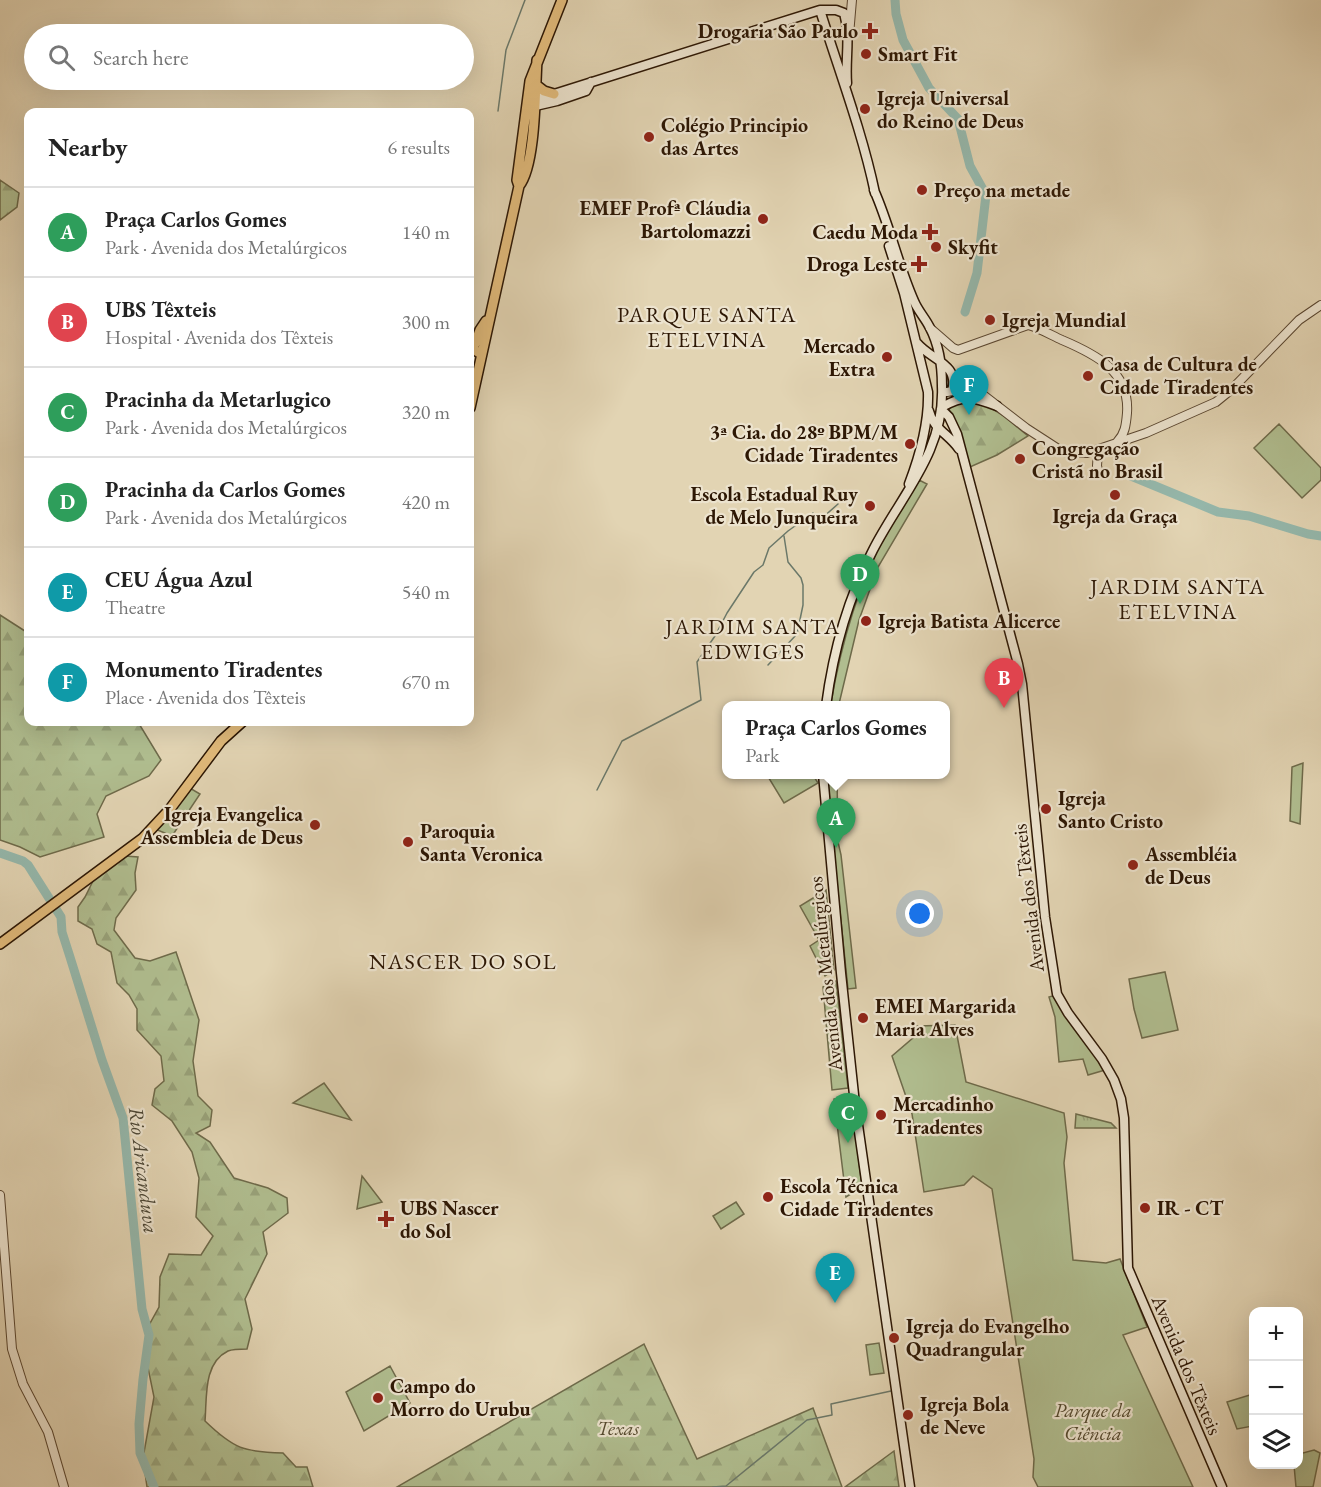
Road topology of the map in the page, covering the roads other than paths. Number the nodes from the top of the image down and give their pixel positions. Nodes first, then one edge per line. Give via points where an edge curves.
1 (562, 0) edge
2 (850, 0) edge
3 (837, 9) junction
4 (820, 10) junction
5 (804, 15) junction
6 (827, 34) junction
7 (848, 40) junction
8 (831, 49) junction
9 (537, 60) junction
10 (591, 82) junction
11 (535, 84) junction
12 (554, 94) junction
13 (848, 95) junction
14 (530, 105) junction
15 (520, 183) junction
16 (874, 190) junction
17 (1321, 305) edge
18 (930, 327) junction
19 (915, 340) junction
20 (939, 360) junction
21 (926, 382) junction
22 (474, 388) edge
23 (952, 391) junction
24 (943, 393) junction
25 (997, 406) junction
26 (929, 408) junction
27 (941, 408) junction
28 (938, 428) junction
29 (1126, 428) junction
30 (1153, 430) junction
31 (1116, 443) junction
32 (1098, 450) junction
33 (962, 455) junction
34 (1099, 473) dead end
35 (904, 496) junction
36 (827, 701) edge
37 (238, 726) edge
38 (822, 779) edge
39 (0, 944) edge
40 (0, 1195) edge
41 (64, 1487) edge
42 (910, 1487) edge
43 (1222, 1487) edge

1 - 9 main road
2 - 3 street
2 - 7 street
3 - 4 main road
3 - 7 main road via 844,13
4 - 5 main road
4 - 6 main road
5 - 6 main road via 818,22
5 - 10 main road
6 - 8 main road
7 - 8 main road via 843,48
7 - 13 main road
8 - 13 main road
9 - 11 main road
9 - 14 main road via 530,81
10 - 12 main road
10 - 14 main road via 586,91
11 - 12 main road
11 - 14 main road
12 - 14 main road
13 - 16 main road
14 - 15 main road
14 - 15 main road via 534,127
15 - 22 main road
16 - 18 main road via 914,302
16 - 19 main road
17 - 30 street via 1299,320 1216,402
18 - 19 main road
18 - 20 main road
18 - 29 street via 958,350 1028,325 1087,351 1119,378 1128,402
19 - 20 main road
19 - 21 main road
20 - 23 main road via 954,375
20 - 24 main road
21 - 24 main road
21 - 26 main road
23 - 24 street
23 - 25 street via 978,391
24 - 27 main road
25 - 27 main road via 965,397
25 - 32 street via 1063,452
26 - 28 main road, Avenida dos Têxteis
26 - 35 main road via 915,469
27 - 28 main road
27 - 33 main road, Avenida dos Têxteis via 953,425
28 - 33 main road, Avenida dos Têxteis
28 - 35 main road via 923,468
29 - 30 street
29 - 31 street
30 - 31 street
31 - 32 street
32 - 34 street
33 - 43 main road, Avenida dos Têxteis via 1022,684 1057,994 1102,1059 1121,1099 1128,1268
35 - 36 main road via 873,550 851,600 836,648
37 - 39 main road via 221,741 153,830
38 - 42 main road, Avenida dos Metalúrgicos via 855,1104
40 - 41 street via 12,1348 23,1384 48,1432

